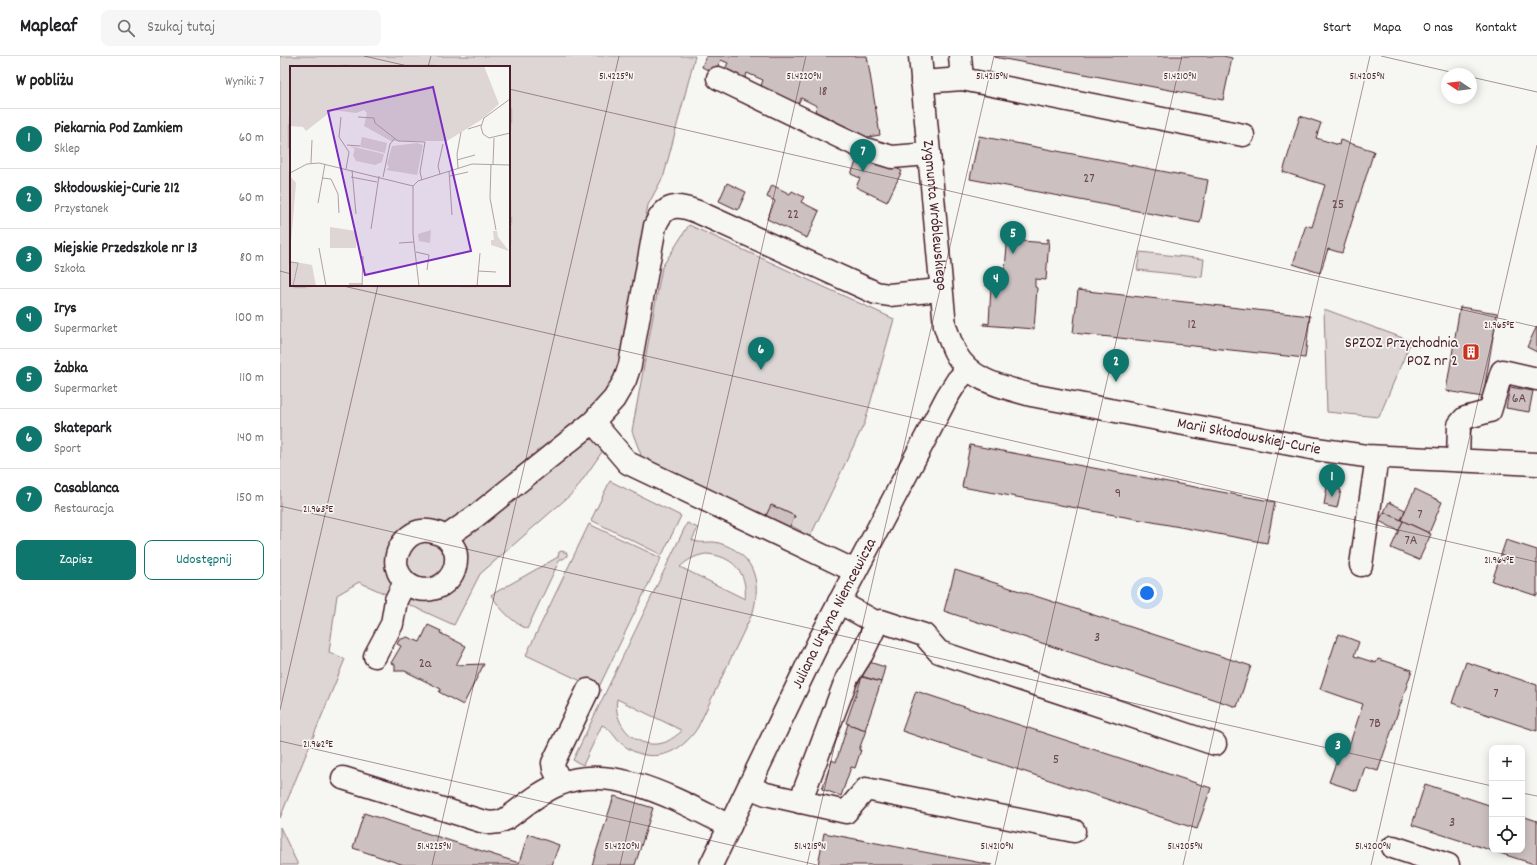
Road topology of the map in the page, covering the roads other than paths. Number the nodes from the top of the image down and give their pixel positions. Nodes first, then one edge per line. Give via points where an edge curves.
1 (920, 56) edge
2 (960, 56) edge
3 (718, 78) dead end
4 (962, 79) junction
5 (922, 82) junction
6 (1243, 135) dead end
7 (929, 154) junction
8 (940, 290) junction
9 (968, 369) junction
10 (1537, 380) edge
11 (593, 422) junction
12 (1377, 456) junction
13 (1458, 460) junction
14 (1537, 464) edge
15 (446, 537) junction
16 (1361, 565) dead end
17 (855, 571) junction
18 (405, 582) junction
19 (838, 602) junction
20 (877, 623) junction
21 (375, 656) dead end
22 (588, 690) dead end
23 (1215, 744) dead end
24 (344, 778) dead end
25 (561, 783) junction
26 (749, 787) junction
27 (800, 802) junction
28 (730, 826) junction
29 (1074, 831) dead end
30 (1393, 847) dead end
31 (711, 865) edge
32 (1448, 865) edge

1 - 5 street, Zygmunta Wróblewskiego
2 - 4 street
3 - 7 street via 865,149 892,157
4 - 5 street
4 - 6 street
5 - 7 street, Zygmunta Wróblewskiego
7 - 8 street, Zygmunta Wróblewskiego
8 - 9 street, Zygmunta Wróblewskiego via 944,326 956,354
8 - 11 street via 889,295 876,293 686,207 668,209 659,216 655,226 630,365 625,380 614,399
9 - 12 street, Marii Skłodowskiej-Curie via 995,385 1031,395 1316,449
9 - 17 street, Juliana Ursyna Niemcewicza via 947,397
10 - 13 street via 1502,371 1490,411 1465,418 1459,425
11 - 15 street
11 - 17 street via 628,463
12 - 13 street, Marii Skłodowskiej-Curie
12 - 16 street
13 - 14 street, Marii Skłodowskiej-Curie
15 - 18 street via 434,532 421,531 409,536 401,545 396,559 398,571
15 - 18 street via 454,548 456,562 453,575 443,585 430,590 417,589
17 - 19 street, Juliana Ursyna Niemcewicza
18 - 21 street via 396,600 392,624
19 - 20 street
19 - 26 street, Juliana Ursyna Niemcewicza
20 - 23 street via 881,621 924,635 939,652
20 - 27 street via 847,678
22 - 25 street via 553,764
24 - 25 street via 490,823 506,819
25 - 28 street via 596,778 632,783 659,792
26 - 27 street
26 - 28 street, Juliana Ursyna Niemcewicza
27 - 29 street via 846,812 866,789
28 - 31 street, Juliana Ursyna Niemcewicza
30 - 32 street

